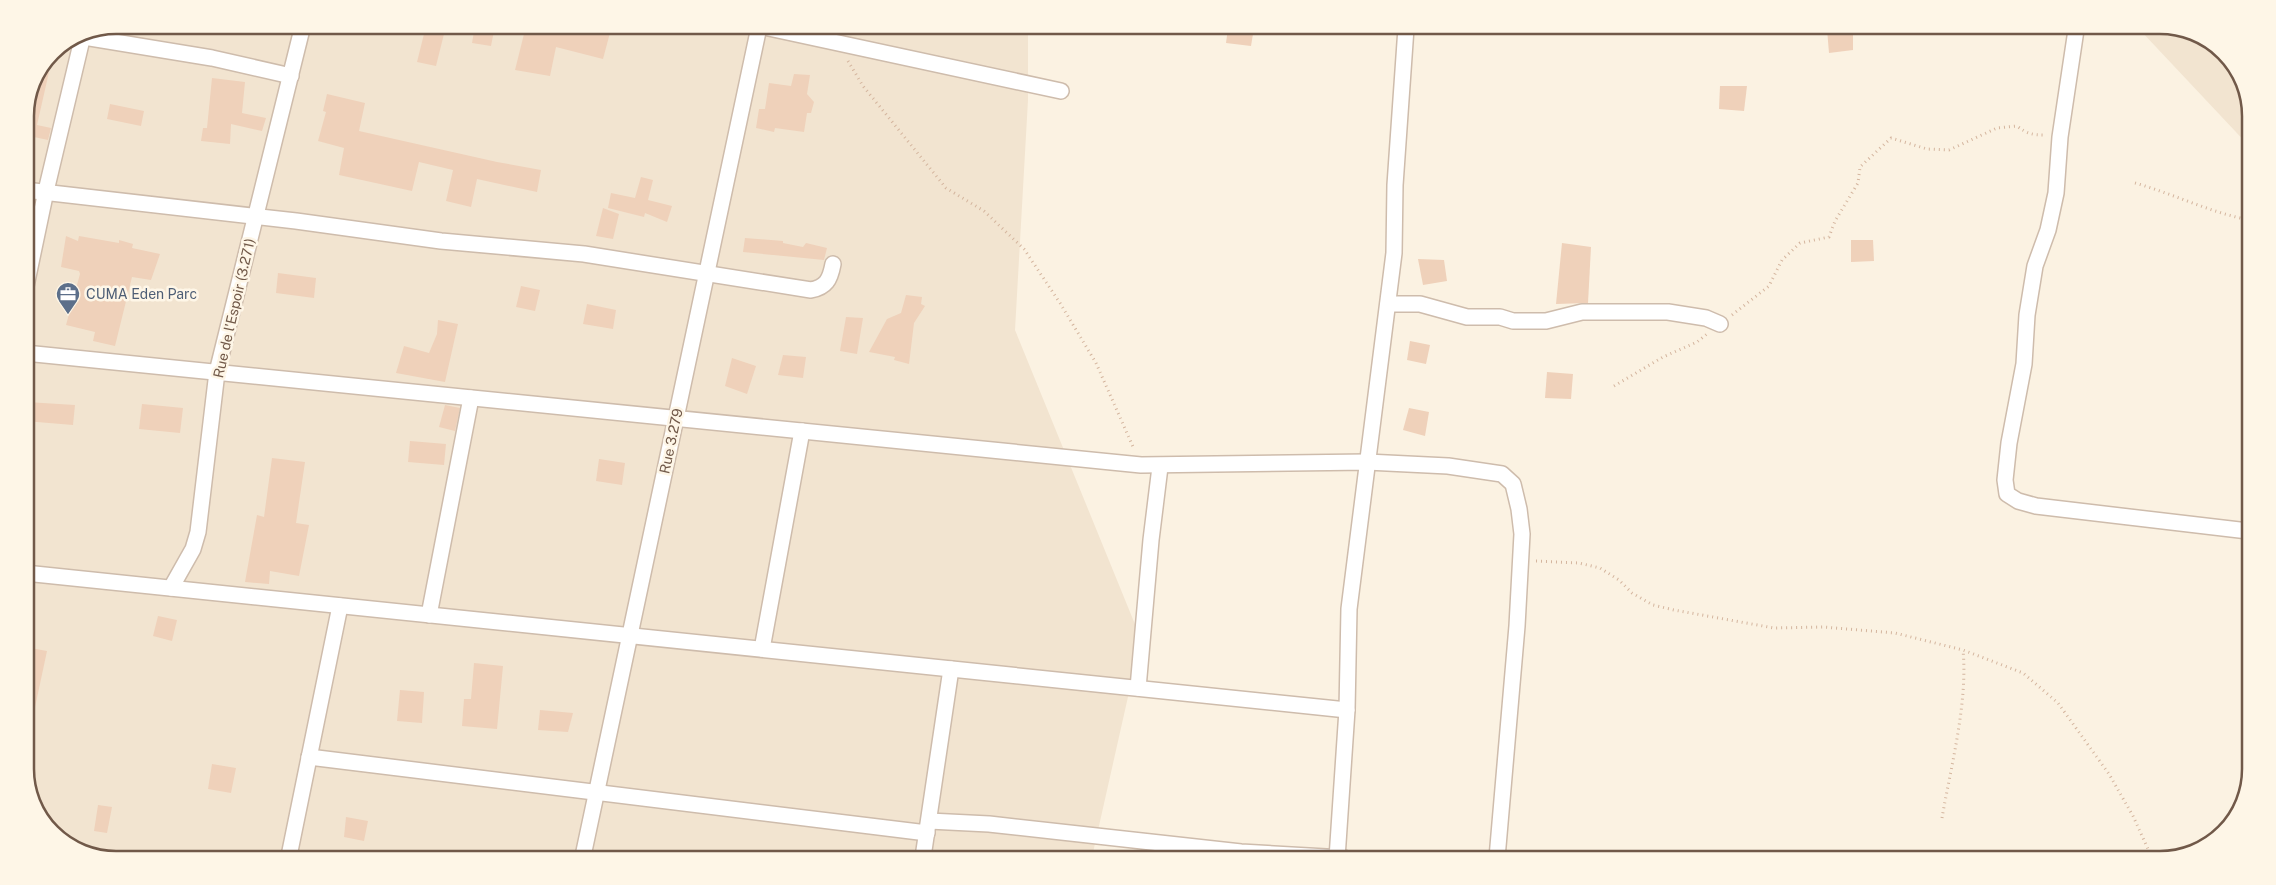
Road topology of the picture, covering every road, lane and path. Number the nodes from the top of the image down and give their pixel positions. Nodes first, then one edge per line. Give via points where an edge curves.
1 (301, 34) edge
2 (757, 34) edge
3 (799, 34) edge
4 (1406, 34) edge
5 (2075, 34) edge
6 (96, 36) edge
7 (82, 41) edge
8 (839, 43) junction
9 (291, 76) junction
10 (1061, 91) dead end
11 (2060, 137) junction
12 (2136, 183) dead end
13 (34, 190) edge
14 (46, 191) junction
15 (256, 217) junction
16 (2242, 219) edge
17 (34, 248) edge
18 (833, 264) dead end
19 (707, 273) junction
20 (1388, 304) junction
21 (1720, 324) junction
22 (34, 354) edge
23 (217, 372) junction
24 (1614, 386) dead end
25 (471, 398) junction
26 (676, 420) junction
27 (802, 432) junction
28 (1367, 462) junction
29 (1141, 466) junction
30 (1160, 467) junction
31 (2242, 529) edge
32 (1521, 562) junction
33 (34, 574) edge
34 (171, 588) junction
35 (340, 606) junction
36 (429, 615) junction
37 (630, 636) junction
38 (762, 649) junction
39 (1963, 650) junction
40 (951, 669) junction
41 (1138, 688) junction
42 (1347, 710) junction
43 (309, 757) junction
44 (596, 793) junction
45 (1942, 818) dead end
46 (928, 827) junction
47 (290, 851) edge
48 (584, 851) edge
49 (924, 851) edge
50 (1207, 851) edge
51 (1337, 851) edge
52 (1498, 851) edge
53 (2149, 851) edge

1 - 9 street, Rue de l'Espoir (3.271)
2 - 19 street, Rue 3.279
3 - 8 street
4 - 20 street via 1395,185 1394,253
5 - 11 street
6 - 9 street
7 - 14 street
8 - 10 street
8 - 29 path via 863,86 946,188 984,211 1024,248 1096,363
9 - 15 street, Rue de l'Espoir (3.271)
11 - 21 path via 2036,136 2017,126 1997,128 1949,150 1927,149 1891,138 1860,167 1858,183 1829,237 1800,243 1782,260 1769,286
11 - 31 street via 2056,193 2048,230 2035,266 2027,315 2024,364 2005,480 2008,494 2036,506
12 - 16 path
13 - 14 street
14 - 15 street
14 - 17 street
15 - 19 street via 450,242 584,254
15 - 23 street, Rue de l'Espoir (3.271)
18 - 19 street via 826,284 810,290
19 - 26 street, Rue 3.279
20 - 21 street via 1420,304 1467,317 1500,317 1513,321 1546,321 1582,312 1668,312 1706,318
20 - 28 street
21 - 24 path via 1697,342
22 - 23 street
23 - 25 street
23 - 34 street, Rue de l'Espoir (3.271) via 198,532 193,549
25 - 26 street
25 - 36 street
26 - 27 street
26 - 37 street, Rue 3.279
27 - 29 street
27 - 38 street
28 - 30 street
28 - 32 street via 1448,466 1502,474 1513,484 1519,509
28 - 42 street via 1349,609
29 - 30 street
30 - 41 street
32 - 39 path via 1558,561 1600,568 1632,593 1674,610 1774,628 1822,627 1895,633
32 - 52 street
33 - 34 street
34 - 35 street
35 - 36 street
35 - 43 street
36 - 37 street
37 - 38 street
37 - 44 street, Rue 3.279
38 - 40 street
39 - 45 path via 1961,716
39 - 53 path via 2023,673 2058,703 2109,774
40 - 41 street
40 - 46 street
41 - 42 street
42 - 51 street
43 - 44 street
43 - 47 street
44 - 46 street
44 - 48 street, Rue 3.279
46 - 49 street
46 - 50 street via 989,824

